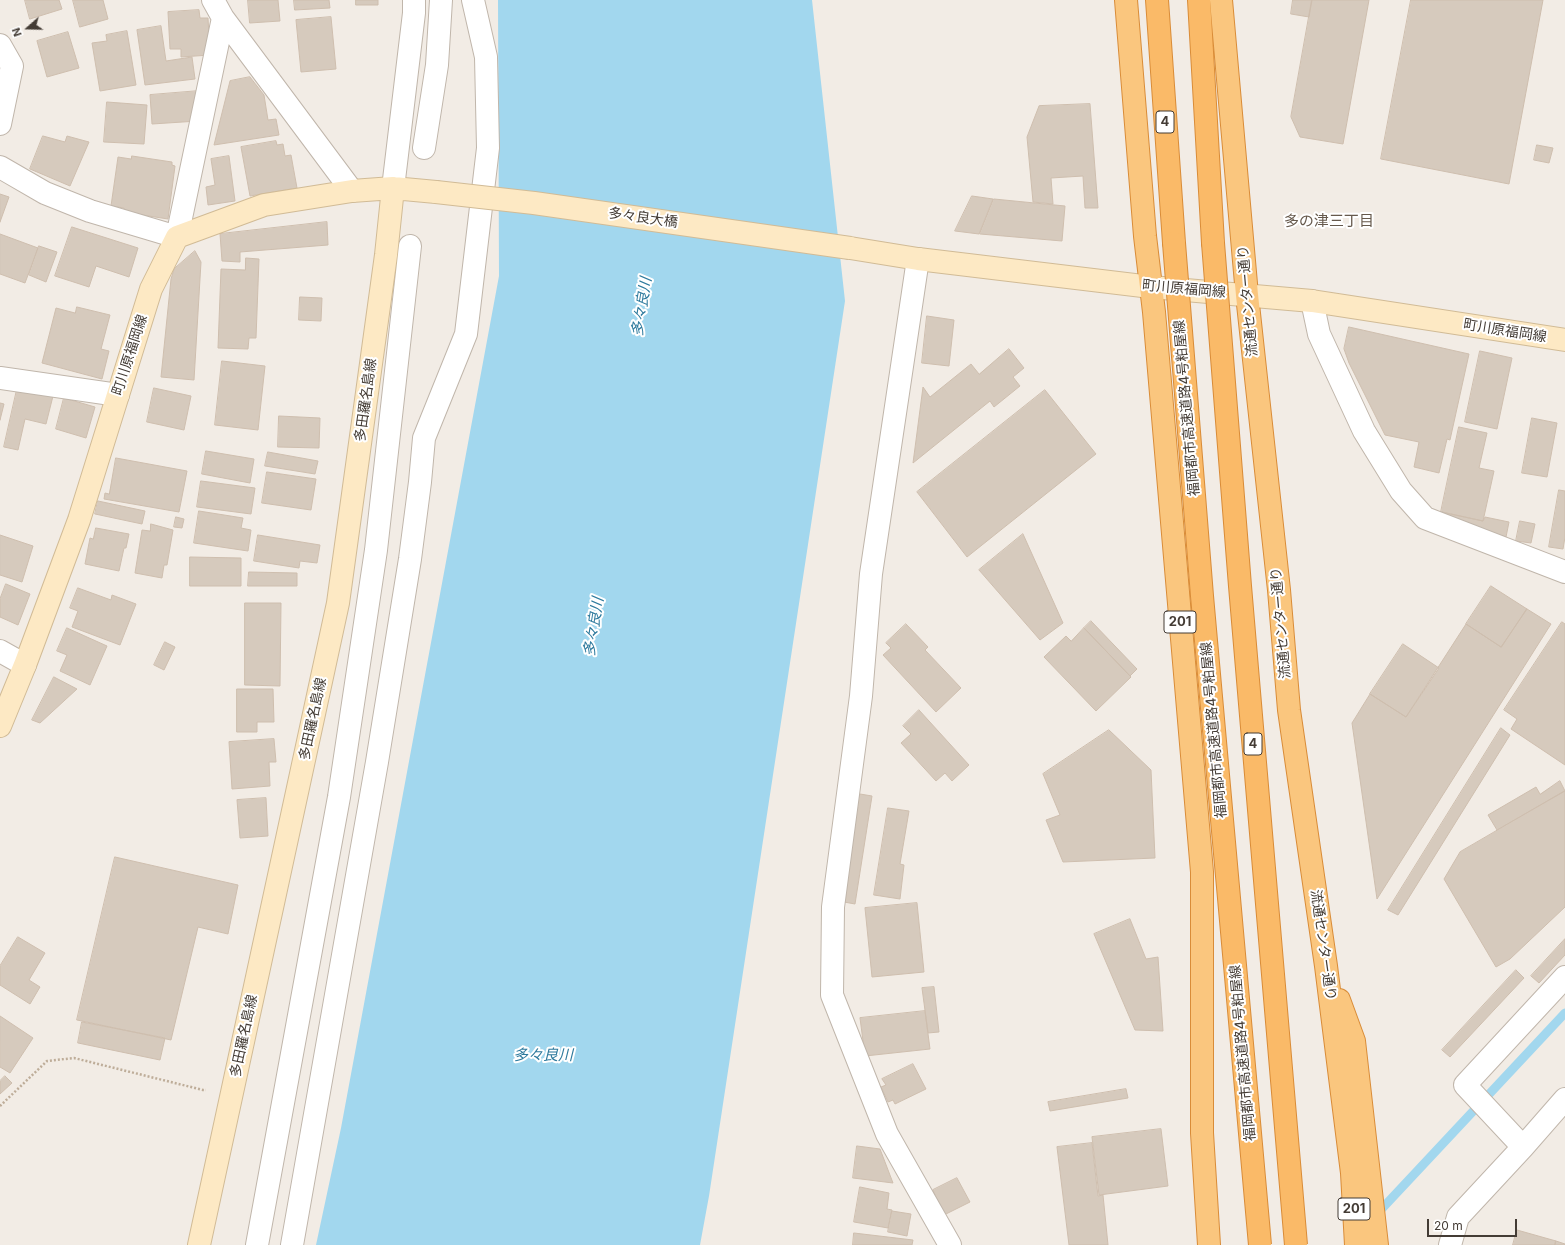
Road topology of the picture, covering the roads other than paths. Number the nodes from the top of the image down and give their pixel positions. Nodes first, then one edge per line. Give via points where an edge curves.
1 (414, 0) edge
2 (441, 0) edge
3 (473, 0) edge
4 (1126, 0) edge
5 (1157, 0) edge
6 (1199, 0) edge
7 (1221, 0) edge
8 (218, 9) edge
9 (0, 45) edge
10 (0, 124) edge
11 (424, 148) dead end
12 (0, 167) edge
13 (392, 188) junction
14 (352, 191) junction
15 (177, 237) junction
16 (410, 246) dead end
17 (850, 248) joint
18 (918, 259) junction
19 (1151, 287) junction
20 (1247, 295) junction
21 (1312, 301) junction
22 (1565, 340) edge
23 (0, 378) edge
24 (118, 396) junction
25 (1565, 572) edge
26 (0, 650) edge
27 (25, 665) junction
28 (0, 726) edge
29 (1326, 966) junction
30 (1565, 977) edge
31 (1565, 1099) edge
32 (1523, 1147) junction
33 (199, 1245) edge
34 (257, 1245) edge
35 (292, 1245) edge
36 (950, 1245) edge
37 (1209, 1245) edge
38 (1260, 1245) edge
39 (1296, 1245) edge
40 (1356, 1245) edge
41 (1377, 1245) edge
42 (1450, 1245) edge

1 - 13 street
2 - 11 street via 437,64
3 - 35 street via 486,57 488,148 466,334 424,438 410,559
4 - 19 highway, 201
5 - 38 highway, 福岡都市高速道路4号粕屋線 / 4, bridge via 1202,596
6 - 39 highway, 4, bridge via 1213,251
7 - 20 highway, 流通センター通り / 201
8 - 14 street
8 - 15 street
9 - 10 street via 12,66
12 - 15 street via 45,193 90,211
13 - 14 main road
13 - 17 main road, 多々良大橋, bridge via 534,203
13 - 33 main road, 多田羅名島線 via 386,255 338,603
14 - 15 main road via 264,205
15 - 24 main road, 町川原福岡線 via 151,289
16 - 34 street via 376,550 339,797
17 - 18 main road, 町川原福岡線
18 - 19 main road, 町川原福岡線
18 - 36 street via 872,574 861,696 833,907 832,995 887,1134
19 - 20 main road, 町川原福岡線
19 - 37 highway, 201 via 1202,872 1202,1133
20 - 21 main road, 町川原福岡線
20 - 29 highway, 流通センター通り / 201 via 1279,590 1289,710
21 - 22 main road, 町川原福岡線
21 - 25 street via 1319,334 1364,431 1400,491 1426,518
23 - 24 street
24 - 27 main road, 町川原福岡線 via 79,520
26 - 27 street
27 - 28 main road, 町川原福岡線
29 - 40 highway, 流通センター通り / 201 via 1352,1173
29 - 41 highway via 1354,1041
30 - 32 street via 1465,1086
31 - 32 street
32 - 42 street via 1458,1217

